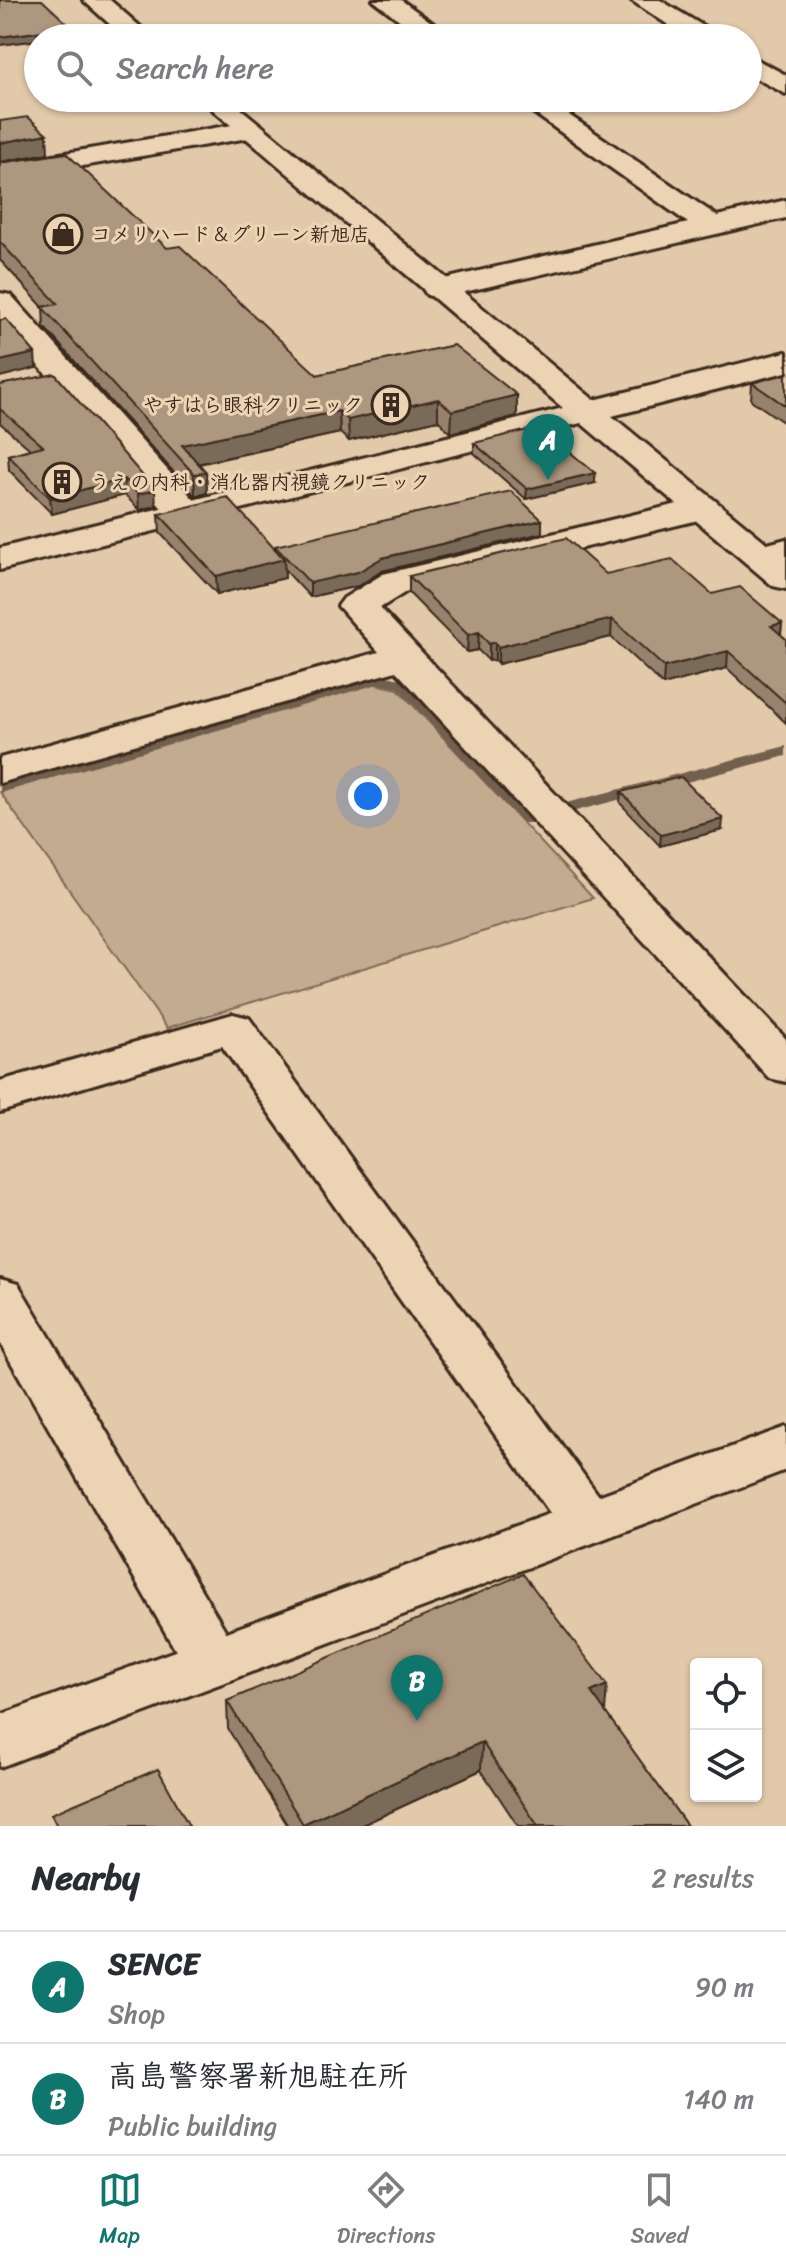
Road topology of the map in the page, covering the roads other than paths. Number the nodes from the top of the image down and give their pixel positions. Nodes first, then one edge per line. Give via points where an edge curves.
1 (95, 0) edge
2 (385, 0) edge
3 (643, 0) edge
4 (123, 24) edge
5 (420, 24) edge
6 (683, 24) edge
7 (762, 71) edge
8 (786, 86) edge
9 (229, 112) edge
10 (546, 112) edge
11 (250, 130) junction
12 (0, 172) edge
13 (786, 209) edge
14 (712, 226) junction
15 (438, 289) junction
16 (0, 302) edge
17 (786, 362) edge
18 (63, 375) junction
19 (25, 383) edge
20 (587, 412) junction
21 (703, 509) junction
22 (185, 512) junction
23 (0, 559) edge
24 (778, 562) edge
25 (404, 657) junction
26 (0, 771) edge
27 (786, 1067) edge
28 (0, 1097) edge
29 (0, 1297) edge
30 (786, 1448) edge
31 (587, 1522) junction
32 (213, 1662) junction
33 (0, 1741) edge

1 - 4 street
2 - 5 street
3 - 6 street
7 - 8 street
9 - 11 street
10 - 14 street
11 - 12 street
11 - 15 street
13 - 14 street
14 - 15 street
15 - 20 street
16 - 18 street
17 - 20 street
18 - 19 street
18 - 22 street
20 - 21 street
20 - 22 street
21 - 24 street
21 - 25 street via 396,582 357,606
22 - 23 street
25 - 26 street
25 - 27 street
28 - 31 street via 233,1028
29 - 32 street
30 - 31 street
31 - 32 street
32 - 33 street

